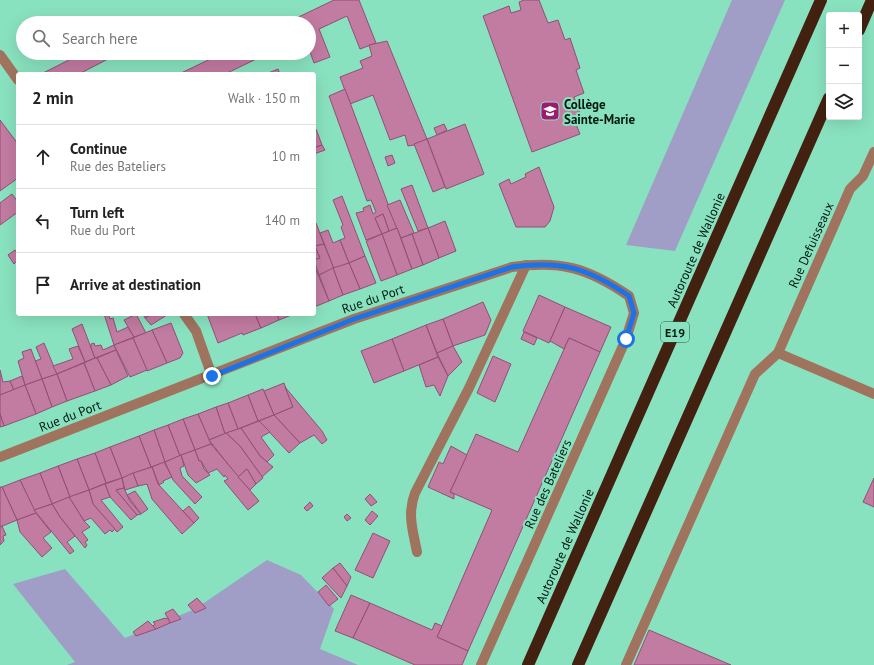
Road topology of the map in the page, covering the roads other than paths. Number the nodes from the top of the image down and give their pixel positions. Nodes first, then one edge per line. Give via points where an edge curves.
1 (821, 0) edge
2 (872, 0) edge
3 (862, 23) edge
4 (0, 55) edge
5 (16, 77) edge
6 (826, 105) edge
7 (874, 152) edge
8 (526, 265) junction
9 (634, 313) joint
10 (185, 316) edge
11 (778, 352) junction
12 (212, 376) junction
13 (874, 394) edge
14 (0, 457) edge
15 (417, 552) dead end
16 (481, 665) edge
17 (528, 665) edge
18 (578, 665) edge
19 (626, 665) edge

1 - 17 highway, Autoroute de Wallonie / E19
2 - 3 highway
4 - 5 street
6 - 18 highway
7 - 11 street, Rue Defuisseaux via 863,176 850,189
8 - 9 street, Rue du Port via 557,266 595,275 629,296
8 - 12 street, Rue du Port via 512,267 354,319
8 - 15 street via 410,506
9 - 16 street, Rue des Bateliers via 610,377
10 - 12 street via 196,331
11 - 13 street
11 - 19 street via 755,374
12 - 14 street, Rue du Port

